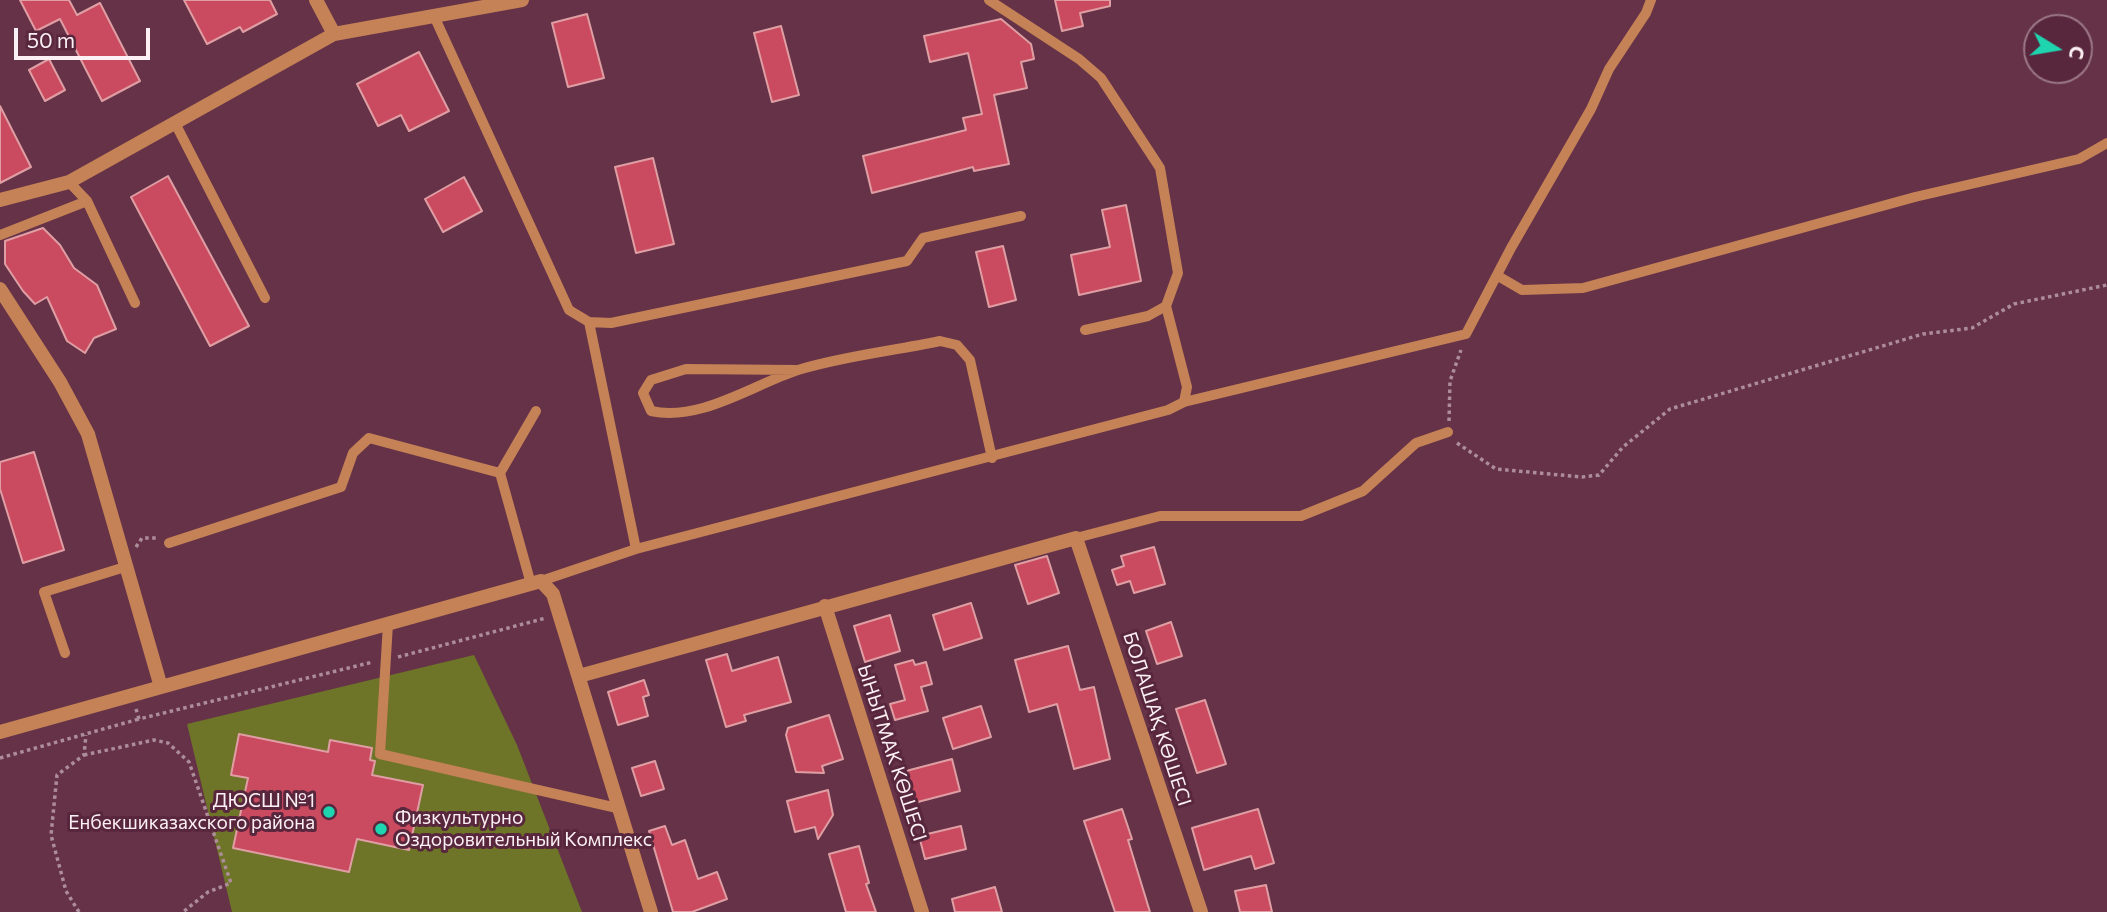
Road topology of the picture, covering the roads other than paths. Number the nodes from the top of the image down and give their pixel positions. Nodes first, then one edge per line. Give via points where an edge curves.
1 (316, 0) edge
2 (522, 0) edge
3 (989, 0) edge
4 (1651, 0) edge
5 (434, 16) junction
6 (334, 34) junction
7 (176, 123) junction
8 (2107, 143) edge
9 (69, 182) junction
10 (0, 200) edge
11 (87, 201) junction
12 (1021, 216) dead end
13 (0, 235) edge
14 (1498, 276) junction
15 (0, 289) edge
16 (265, 298) dead end
17 (135, 303) dead end
18 (1166, 306) junction
19 (589, 322) junction
20 (1085, 330) dead end
21 (798, 370) junction
22 (1184, 402) junction
23 (536, 411) dead end
24 (1448, 432) road end
25 (992, 458) junction
26 (500, 472) junction
27 (1076, 538) junction
28 (169, 543) road end
29 (636, 549) junction
30 (123, 561) junction
31 (536, 583) junction
32 (825, 606) junction
33 (388, 624) junction
34 (65, 653) dead end
35 (579, 676) junction
36 (161, 687) junction
37 (0, 732) edge
38 (617, 808) junction
39 (650, 912) edge
40 (922, 912) edge
41 (1201, 912) edge

1 - 6 street
2 - 5 street
3 - 18 lane via 1101,78 1160,168 1178,273
4 - 14 lane
5 - 6 street
5 - 19 lane via 569,310
6 - 7 street
7 - 9 street
7 - 16 lane
8 - 14 lane via 2079,159 1915,197 1583,288 1522,290
9 - 10 street
9 - 11 lane
11 - 13 lane
11 - 17 lane
12 - 19 lane via 923,238 907,261 611,323
14 - 22 lane via 1466,334
15 - 30 street via 88,434
18 - 20 lane via 1148,316
18 - 22 lane via 1187,387
19 - 29 lane
21 - 21 lane via 711,404 667,415 650,411 643,393 651,380 686,369
21 - 25 lane via 940,341 957,345 970,360
22 - 25 lane
23 - 26 lane
24 - 27 lane via 1416,443 1363,491 1301,516 1160,516
25 - 29 lane
26 - 28 lane via 369,438 353,453 341,487
26 - 31 lane
27 - 32 street
27 - 41 street, БОЛАШАҚ КӨШЕСІ
29 - 31 lane
30 - 34 lane via 44,592
30 - 36 street
31 - 33 street
31 - 35 street via 552,594
32 - 35 street
32 - 40 street, ЫНЫТМАК КӨШЕСІ
33 - 36 street
33 - 38 lane via 380,754
35 - 38 street
36 - 37 street
38 - 39 street

